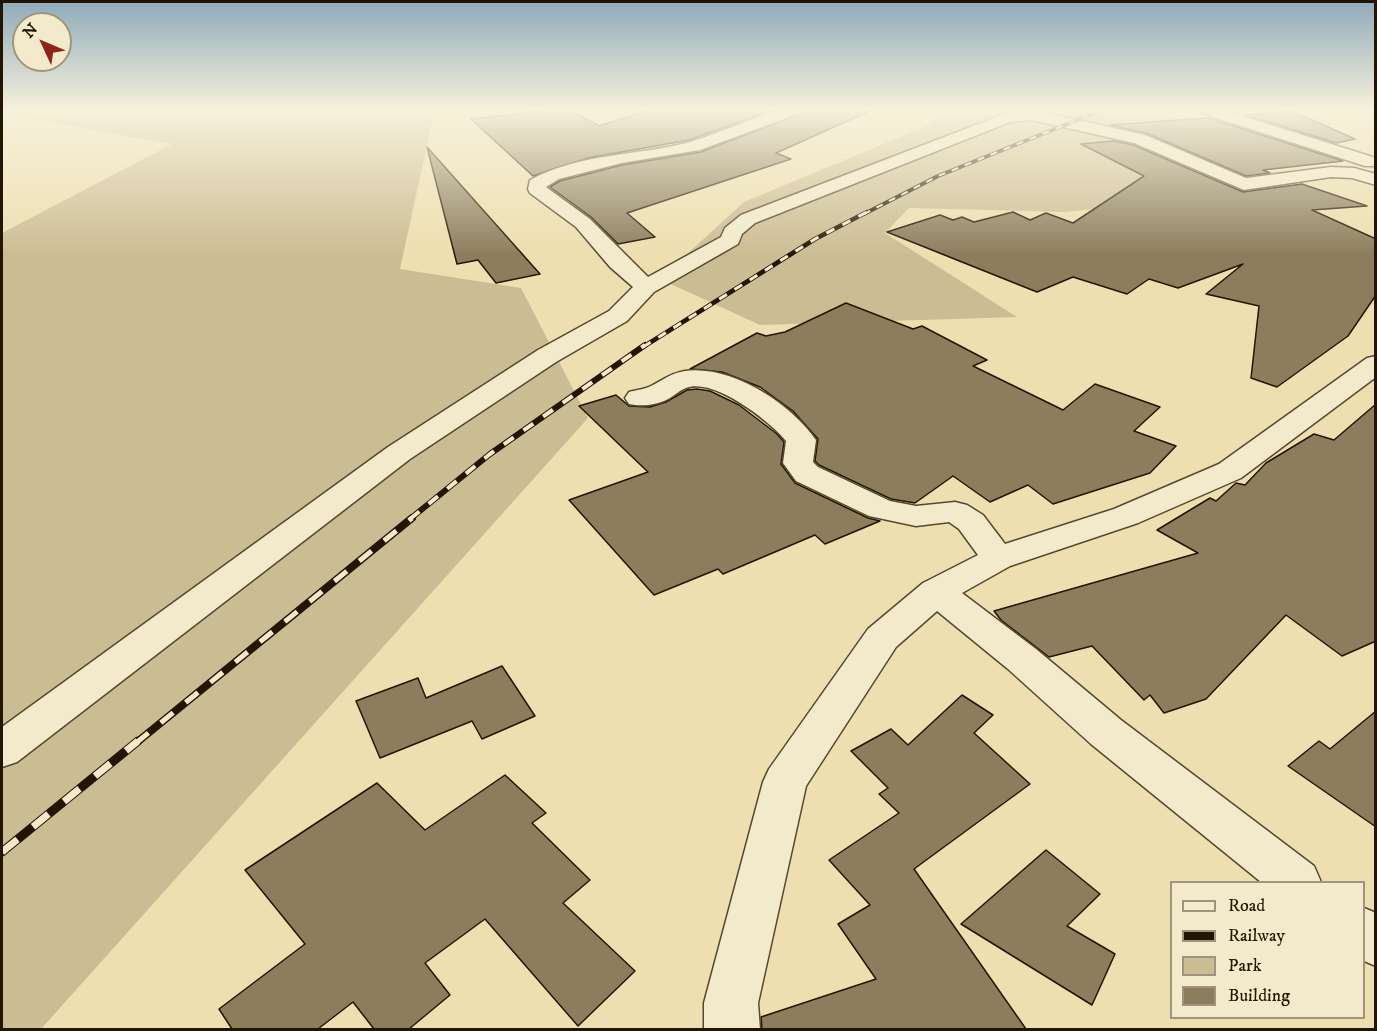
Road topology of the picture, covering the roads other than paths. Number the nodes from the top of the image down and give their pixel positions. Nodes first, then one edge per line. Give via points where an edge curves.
1 (622, 158) edge
2 (904, 158) edge
3 (1184, 158) edge
4 (1357, 158) edge
5 (1376, 164) edge
6 (1376, 180) edge
7 (646, 287) junction
8 (1376, 364) edge
9 (639, 398) dead end
10 (998, 558) junction
11 (936, 592) junction
12 (2, 750) edge
13 (1296, 881) edge
14 (732, 1029) edge

1 - 7 street via 553,175 537,184 537,189 583,223
2 - 7 street via 748,219 732,232 731,240
3 - 6 street via 1244,184 1341,172
4 - 5 street
7 - 12 street via 618,316 548,356 399,453
8 - 10 street via 1230,471 1126,516
9 - 10 street via 685,379 709,380 783,419 801,440 798,463 807,474 881,509 903,515 955,512 970,522
10 - 11 street
11 - 13 street via 1022,659 1124,747
11 - 14 street via 882,638 785,782 731,1003

